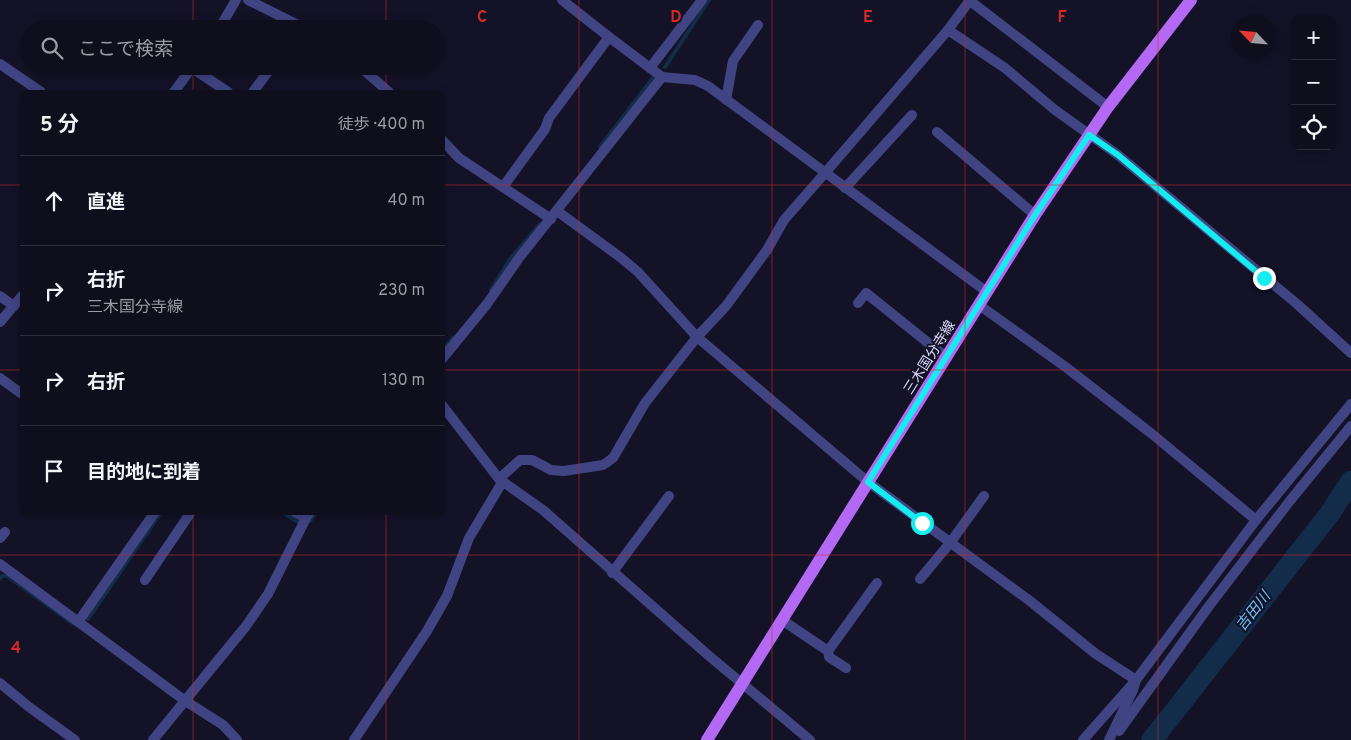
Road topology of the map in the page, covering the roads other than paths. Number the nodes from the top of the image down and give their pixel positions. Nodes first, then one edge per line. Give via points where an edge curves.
1 (236, 0) edge
2 (248, 0) edge
3 (562, 0) edge
4 (702, 0) edge
5 (970, 0) edge
6 (1191, 0) edge
7 (224, 20) edge
8 (286, 20) edge
9 (758, 25) dead end
10 (948, 30) junction
11 (609, 37) junction
12 (0, 64) edge
13 (650, 68) junction
14 (186, 75) edge
15 (204, 75) edge
16 (265, 75) edge
17 (369, 75) edge
18 (662, 76) junction
19 (38, 90) edge
20 (175, 90) edge
21 (225, 90) edge
22 (254, 90) edge
23 (387, 90) edge
24 (726, 100) junction
25 (1108, 108) junction
26 (912, 114) dead end
27 (937, 132) dead end
28 (1089, 135) junction
29 (445, 143) edge
30 (826, 173) junction
31 (503, 187) junction
32 (845, 188) junction
33 (550, 215) junction
34 (1035, 215) junction
35 (987, 292) junction
36 (0, 296) edge
37 (20, 298) edge
38 (858, 302) dead end
39 (979, 305) junction
40 (14, 306) junction
41 (0, 322) edge
42 (697, 337) junction
43 (1351, 352) edge
44 (445, 355) edge
45 (947, 358) junction
46 (0, 378) edge
47 (20, 393) edge
48 (1351, 404) edge
49 (445, 408) edge
50 (1351, 426) edge
51 (501, 480) junction
52 (868, 482) junction
53 (669, 496) dead end
54 (984, 496) dead end
55 (153, 515) edge
56 (190, 515) edge
57 (308, 515) edge
58 (1256, 520) junction
59 (950, 543) junction
60 (1, 568) edge
61 (612, 573) junction
62 (920, 578) dead end
63 (145, 580) dead end
64 (877, 583) dead end
65 (782, 620) junction
66 (78, 622) junction
67 (828, 651) junction
68 (846, 668) dead end
69 (1136, 680) junction
70 (0, 683) edge
71 (743, 684) junction
72 (184, 700) junction
73 (75, 740) edge
74 (153, 740) edge
75 (237, 740) edge
76 (354, 740) edge
77 (707, 740) edge
78 (810, 740) edge
79 (1083, 740) edge
80 (1111, 740) edge

1 - 7 street
2 - 8 street
3 - 11 street
4 - 13 street
5 - 10 street
5 - 25 street
6 - 25 main road, 三木国分寺線
9 - 24 street via 733,60
10 - 28 street via 1004,68
10 - 30 street
11 - 13 street
11 - 31 street
12 - 19 street
13 - 18 street
14 - 20 street
15 - 21 street
16 - 22 street
17 - 23 street
18 - 24 street via 695,80
18 - 33 street
24 - 30 street
25 - 28 main road, 三木国分寺線
26 - 32 street
27 - 34 street
28 - 34 main road, 三木国分寺線
28 - 43 street via 1118,155 1298,304
29 - 31 street via 459,158
30 - 32 street
30 - 42 street via 784,220 726,306
31 - 33 street
32 - 35 street
33 - 42 street via 620,257 638,272
33 - 44 street via 487,304
34 - 35 main road, 三木国分寺線
35 - 39 main road, 三木国分寺線
36 - 40 street
37 - 40 street
38 - 45 street via 866,293
39 - 45 main road, 三木国分寺線
39 - 58 street via 1068,368
40 - 41 street
42 - 51 street via 645,403 613,458 603,465 564,471 551,470 532,460 520,460
42 - 52 street
45 - 52 main road, 三木国分寺線
46 - 47 street
48 - 58 street
49 - 51 street
50 - 80 street via 1209,606
51 - 61 street via 543,510
51 - 76 street via 469,538 447,596
52 - 59 street
52 - 65 main road, 三木国分寺線
53 - 61 street
54 - 59 street
55 - 66 street
56 - 63 street
57 - 72 street via 268,594 246,626
58 - 69 street
59 - 62 street
59 - 69 street via 1096,654
60 - 66 street
61 - 71 street
64 - 67 street
65 - 67 street
65 - 71 main road, 三木国分寺線
66 - 72 street
67 - 68 street via 829,657
69 - 79 street
69 - 80 street
70 - 73 street
71 - 77 main road, 三木国分寺線
71 - 78 street
72 - 74 street
72 - 75 street via 223,725

